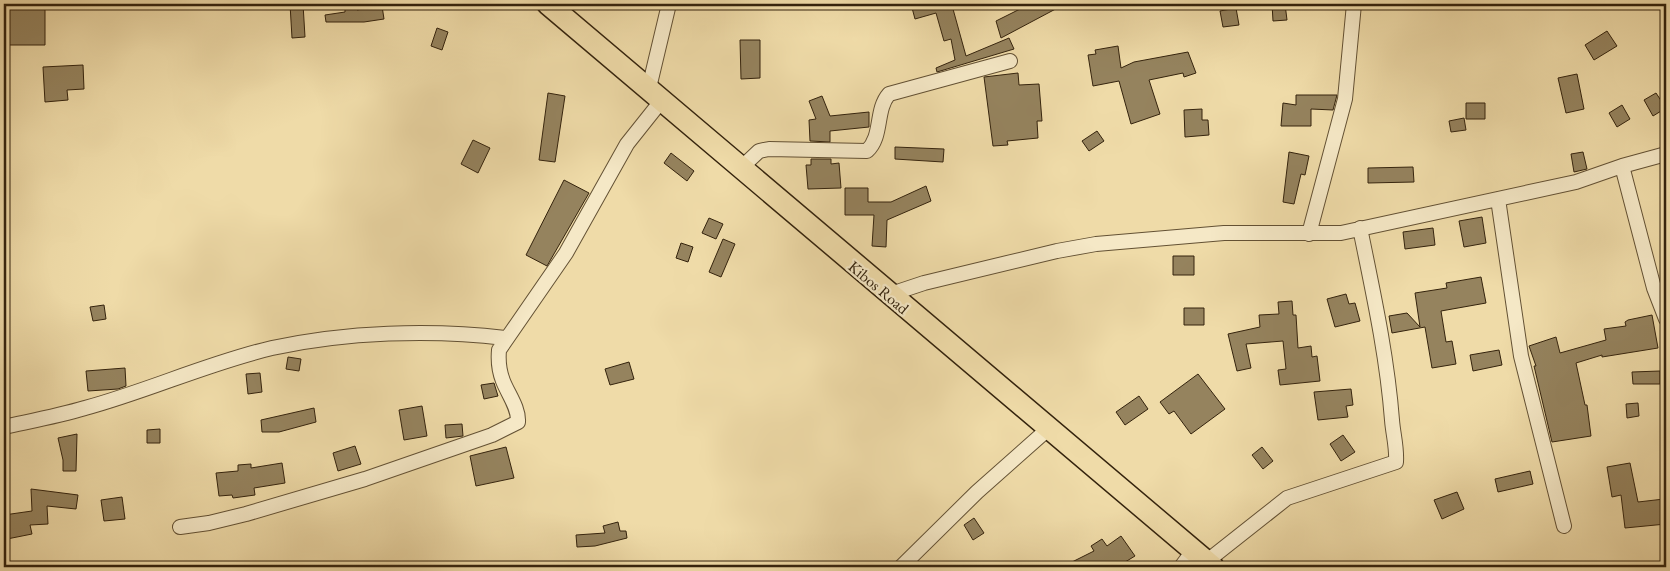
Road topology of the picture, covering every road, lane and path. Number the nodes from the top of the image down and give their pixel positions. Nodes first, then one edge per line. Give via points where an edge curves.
1 (548, 4) edge
2 (669, 4) edge
3 (1354, 4) edge
4 (1010, 60) dead end
5 (656, 94) junction
6 (1666, 154) edge
7 (1622, 166) junction
8 (741, 168) junction
9 (1498, 199) junction
10 (1360, 228) junction
11 (1309, 234) junction
12 (888, 295) junction
13 (1666, 319) edge
14 (505, 338) junction
15 (4, 427) edge
16 (1048, 429) junction
17 (1564, 526) dead end
18 (180, 527) dead end
19 (1198, 562) edge
20 (902, 567) edge

1 - 5 main road, Kibos Road
2 - 5 street
3 - 11 street via 1345,99
4 - 8 street via 889,94 883,103 877,134 866,151 769,149 759,151
5 - 8 main road, Kibos Road
5 - 14 street via 566,253
6 - 7 street
7 - 9 street via 1576,182
7 - 13 street via 1654,288
8 - 12 main road, Kibos Road
9 - 10 street
9 - 17 street via 1521,356
10 - 11 street via 1341,233
10 - 19 street via 1389,382 1396,462 1287,498
11 - 12 street via 1224,233 1096,244 933,280
12 - 16 main road, Kibos Road
14 - 15 street via 460,333 341,337 272,348 85,408
14 - 18 street via 499,350 498,364 519,415 518,422 512,427 365,479 246,514
16 - 19 main road, Kibos Road
16 - 20 street via 977,492

